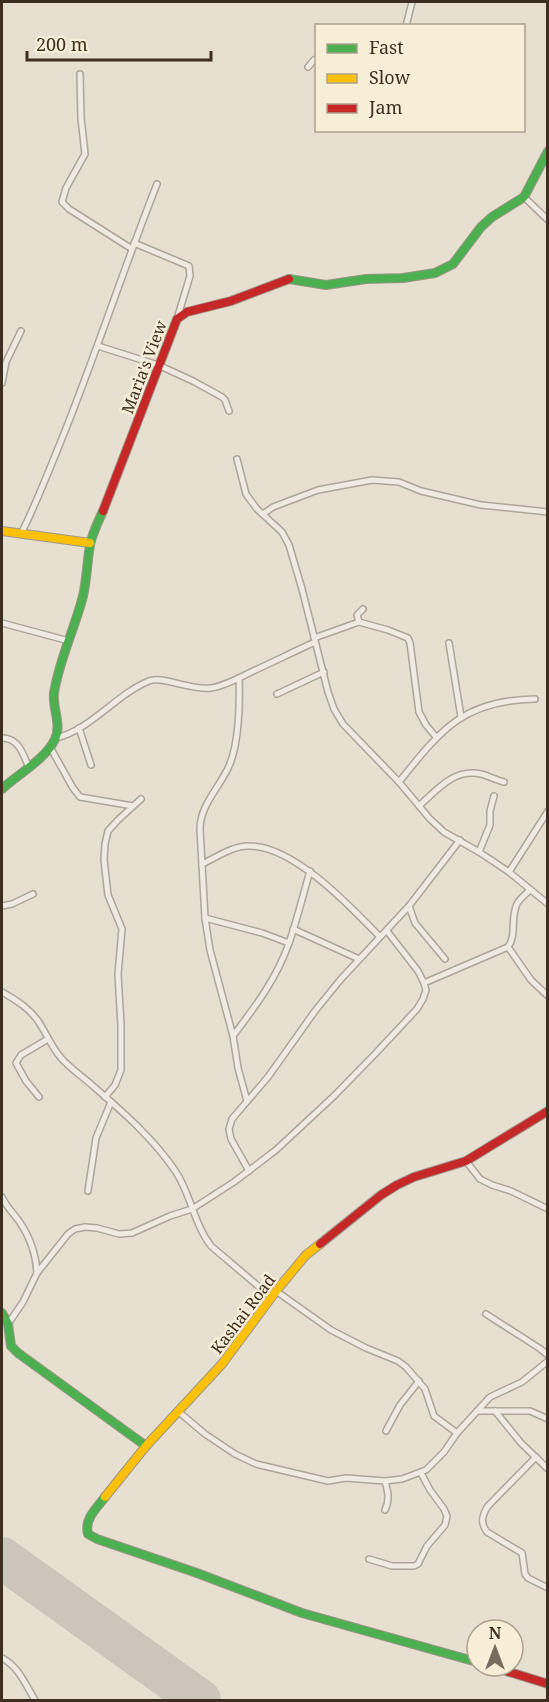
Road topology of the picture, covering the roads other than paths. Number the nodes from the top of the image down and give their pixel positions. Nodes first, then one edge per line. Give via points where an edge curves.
1 (412, 2) edge
2 (406, 24) edge
3 (315, 60) edge
4 (308, 67) dead end
5 (80, 74) dead end
6 (548, 151) edge
7 (157, 184) dead end
8 (524, 197) junction
9 (548, 220) edge
10 (133, 246) junction
11 (177, 319) junction
12 (21, 331) dead end
13 (98, 346) junction
14 (158, 365) junction
15 (2, 383) edge
16 (229, 411) dead end
17 (237, 459) dead end
18 (548, 512) edge
19 (263, 514) junction
20 (2, 531) edge
21 (21, 534) junction
22 (90, 543) junction
23 (363, 609) dead end
24 (359, 622) junction
25 (2, 623) edge
26 (315, 640) junction
27 (69, 641) junction
28 (448, 643) dead end
29 (324, 672) junction
30 (239, 678) junction
31 (277, 694) dead end
32 (535, 699) dead end
33 (461, 717) junction
34 (79, 728) junction
35 (436, 737) junction
36 (2, 738) edge
37 (56, 738) junction
38 (50, 747) junction
39 (91, 765) dead end
40 (29, 768) junction
41 (399, 782) junction
42 (504, 782) dead end
43 (2, 789) edge
44 (494, 796) dead end
45 (141, 799) dead end
46 (133, 806) junction
47 (419, 806) junction
48 (548, 811) edge
49 (460, 840) junction
50 (479, 852) junction
51 (202, 864) junction
52 (310, 871) junction
53 (509, 872) junction
54 (530, 890) junction
55 (33, 894) dead end
56 (548, 904) edge
57 (2, 906) edge
58 (409, 906) junction
59 (205, 918) junction
60 (293, 929) junction
61 (387, 931) junction
62 (380, 937) junction
63 (289, 943) junction
64 (508, 947) junction
65 (359, 959) junction
66 (445, 959) dead end
67 (424, 982) junction
68 (2, 992) edge
69 (548, 996) edge
70 (233, 1035) junction
71 (48, 1039) junction
72 (39, 1097) dead end
73 (105, 1097) junction
74 (247, 1101) junction
75 (111, 1102) junction
76 (548, 1111) edge
77 (466, 1161) junction
78 (249, 1172) junction
79 (88, 1191) dead end
80 (2, 1197) edge
81 (192, 1209) junction
82 (548, 1209) edge
83 (37, 1273) junction
84 (274, 1294) junction
85 (2, 1313) edge
86 (486, 1314) dead end
87 (8, 1324) junction
88 (548, 1355) edge
89 (548, 1361) edge
90 (419, 1382) junction
91 (477, 1411) junction
92 (495, 1411) junction
93 (179, 1412) junction
94 (548, 1419) edge
95 (386, 1431) dead end
96 (457, 1433) junction
97 (146, 1446) junction
98 (536, 1457) junction
99 (548, 1469) edge
100 (421, 1473) junction
101 (385, 1481) junction
102 (385, 1510) dead end
103 (369, 1559) dead end
104 (548, 1588) edge
105 (2, 1658) edge
106 (465, 1659) edge
107 (525, 1677) edge
108 (548, 1684) edge
109 (35, 1701) edge

1 - 2 street
3 - 4 street
5 - 10 street via 85,154 62,202
6 - 8 street, Maria's View
7 - 10 street
8 - 9 street
8 - 11 street, Maria's View via 492,217 453,264 435,273 326,285 290,279 187,312
10 - 11 street via 189,266 190,276
10 - 13 street
11 - 14 street, Maria's View
12 - 15 street via 6,362
13 - 14 street
13 - 21 street
14 - 16 street via 222,397
14 - 22 street, Maria's View
17 - 19 street via 246,494
18 - 19 street via 481,505 399,482 372,480 318,490
19 - 26 street via 289,545
20 - 21 street
21 - 22 street
22 - 27 street, Maria's View via 84,592
23 - 24 street via 357,615
24 - 26 street
24 - 35 street via 408,638 419,712
25 - 27 street
26 - 29 street
26 - 30 street
27 - 37 street, Maria's View via 54,692
28 - 33 street
29 - 31 street
29 - 41 street via 334,709 343,724
30 - 34 street via 197,689 154,679
30 - 51 street via 231,761 200,821
32 - 33 street via 500,702
33 - 35 street
34 - 37 street
34 - 39 street
35 - 41 street
36 - 40 street via 18,745
37 - 38 street
38 - 40 street
38 - 46 street via 80,797
40 - 43 street
41 - 47 street
42 - 47 street via 480,774 460,774
44 - 50 street via 487,834
45 - 46 street
46 - 73 street via 108,831 105,844 108,895 122,929 118,974 121,1070
47 - 49 street via 444,832
48 - 53 street
49 - 50 street
49 - 58 street
50 - 53 street
51 - 52 street via 249,846 284,856
51 - 59 street
52 - 60 street
52 - 62 street
53 - 54 street
54 - 56 street
54 - 64 street via 515,909 513,938
55 - 57 street
58 - 61 street
58 - 66 street via 415,923
59 - 63 street
59 - 70 street
60 - 63 street
60 - 65 street
61 - 62 street
61 - 67 street
62 - 65 street
63 - 70 street via 263,995
64 - 67 street
64 - 69 street via 531,980
65 - 74 street
67 - 78 street via 423,999 397,1031 306,1122
68 - 71 street via 33,1014
70 - 74 street
71 - 72 street via 16,1063
71 - 73 street via 62,1059
73 - 75 street
74 - 78 street via 232,1119 229,1135
75 - 79 street via 96,1138
75 - 81 street via 159,1149 177,1174
76 - 77 street, Kashai Road
77 - 82 street via 480,1179
77 - 84 street, Kashai Road via 414,1177 381,1195 306,1255
78 - 81 street
80 - 83 street via 28,1236
81 - 83 street via 132,1233 75,1229
81 - 84 street via 212,1246
83 - 87 street
84 - 90 street via 331,1330 398,1361
84 - 93 street, Kashai Road via 222,1364
85 - 87 street
86 - 88 street
87 - 97 street via 11,1346 18,1353
89 - 91 street via 522,1382 490,1397
90 - 95 street
90 - 96 street via 434,1416
91 - 92 street
91 - 96 street
92 - 94 street via 530,1411
92 - 98 street
93 - 97 street, Kashai Road
93 - 101 street via 235,1454 256,1464 328,1481
96 - 100 street
97 - 106 street, Kashai Road via 90,1516 88,1534 302,1613
98 - 99 street
98 - 104 street via 488,1506 482,1523 487,1532 522,1553 528,1578
100 - 101 street
100 - 103 street via 444,1509 446,1525 414,1566 393,1566
101 - 102 street
105 - 109 street via 18,1671
107 - 108 street

